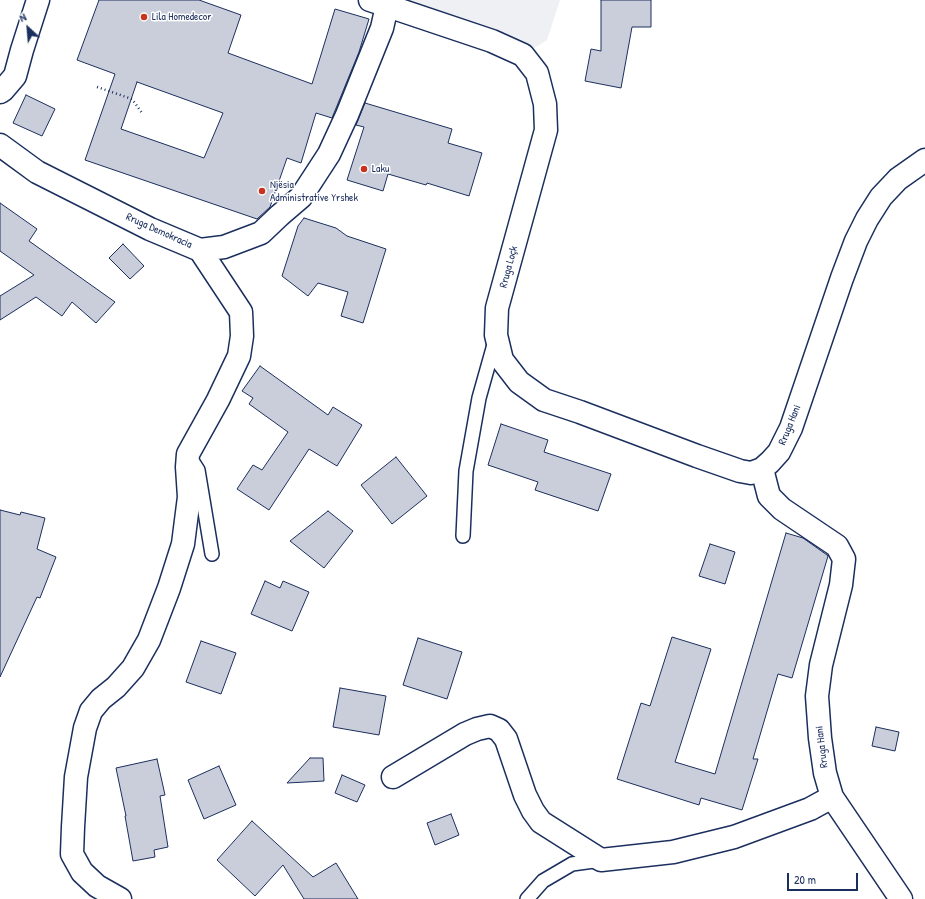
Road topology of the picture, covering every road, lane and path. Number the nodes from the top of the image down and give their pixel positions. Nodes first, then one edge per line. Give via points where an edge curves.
1 (38, 0) edge
2 (379, 3) edge
3 (97, 87) dead end
4 (0, 92) edge
5 (142, 113) dead end
6 (0, 145) edge
7 (925, 160) edge
8 (200, 250) junction
9 (496, 335) junction
10 (188, 454) junction
11 (762, 469) junction
12 (463, 536) dead end
13 (212, 554) dead end
14 (393, 777) dead end
15 (832, 797) junction
16 (601, 860) junction
17 (120, 899) edge
18 (527, 899) edge
19 (901, 899) edge

1 - 4 street via 15,76
2 - 8 street, Rruga Demokracia via 382,28 329,154 301,197 261,233 224,247
2 - 9 street, Rruga Loçk via 492,41 523,55 537,73 545,104 546,130 497,308
3 - 5 path via 132,99
6 - 8 street, Rruga Demokracia via 37,172 150,229
7 - 11 street, Rruga Hani via 898,179 881,196 867,218 842,278 791,428 780,452
8 - 10 street via 241,312 242,336 238,356 218,400
9 - 11 street, Rruga Loçk via 502,360 519,382 544,400 740,471 750,473
9 - 12 lane via 478,398 468,457
10 - 13 lane via 198,470
10 - 17 street via 189,498 183,544 169,588 149,640 133,668 91,711 85,728 76,777 72,854 82,872 97,886
11 - 15 street, Rruga Hani via 769,496 782,509 837,546 844,559 841,585 821,665 817,696 825,773
14 - 16 street via 465,734 490,726 499,730 506,739 525,795 541,822
15 - 16 street via 810,809 734,837 673,852
15 - 19 street, Rruga Hani
16 - 18 lane via 572,864 542,881

